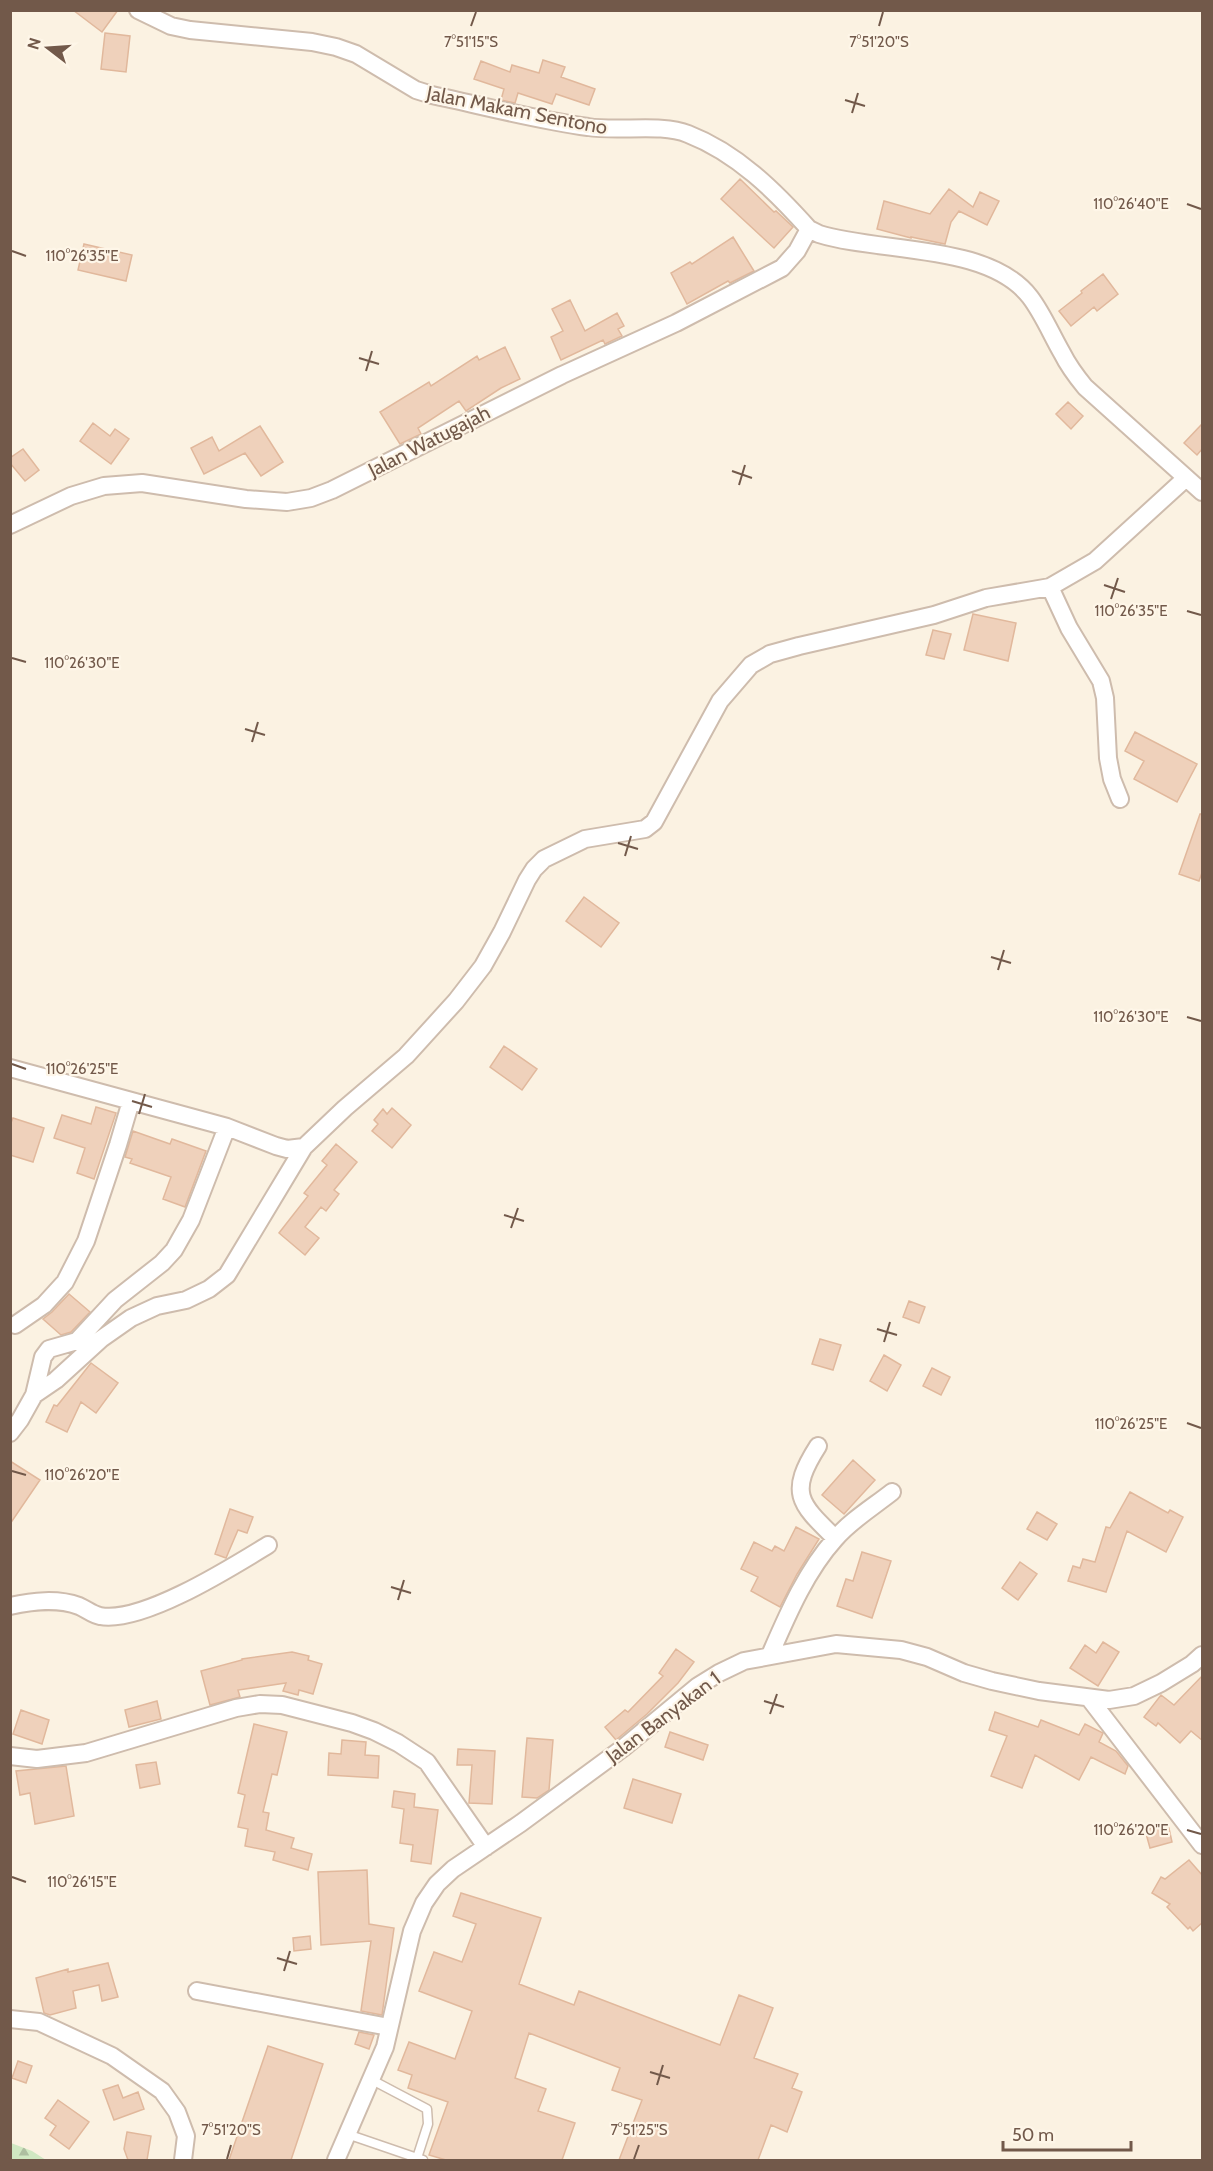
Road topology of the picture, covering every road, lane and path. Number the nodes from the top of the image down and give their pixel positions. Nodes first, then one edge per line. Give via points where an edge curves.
1 (138, 10) edge
2 (809, 229) junction
3 (1186, 478) junction
4 (1203, 492) edge
5 (10, 525) edge
6 (1050, 587) junction
7 (1120, 799) dead end
8 (10, 1068) edge
9 (131, 1101) junction
10 (227, 1127) junction
11 (304, 1147) junction
12 (15, 1325) dead end
13 (33, 1395) junction
14 (10, 1433) edge
15 (818, 1446) dead end
16 (892, 1492) dead end
17 (835, 1538) junction
18 (268, 1545) dead end
19 (10, 1606) edge
20 (1203, 1655) edge
21 (770, 1656) junction
22 (1089, 1698) junction
23 (10, 1756) edge
24 (1203, 1845) edge
25 (486, 1847) junction
26 (197, 1991) dead end
27 (10, 2019) edge
28 (389, 2027) junction
29 (372, 2080) junction
30 (347, 2134) junction
31 (420, 2159) edge
32 (183, 2160) edge
33 (336, 2160) edge

1 - 2 street, Jalan Makam Sentono via 171,26 190,30 336,47 432,95 590,128 687,133 728,154 761,180
2 - 3 street, Jalan Makam Sentono via 828,237 953,257 1017,283 1030,296 1085,387
2 - 5 street, Jalan Watugajah via 782,268 332,490 287,502 142,483 104,486 71,496
3 - 4 street, Jalan Makam Sentono
3 - 6 street via 1095,561
6 - 7 street via 1101,681 1108,758
6 - 11 street via 986,598 934,615 799,645 751,664 720,701 654,822 638,831 585,839 544,859 527,880 483,966 456,1001 406,1056
8 - 9 street
9 - 10 street
9 - 12 street via 81,1251 65,1281 44,1305
10 - 11 street via 287,1149
10 - 13 street via 191,1220 174,1250 115,1300 77,1341 49,1349 43,1357
11 - 13 street via 227,1275 202,1293 131,1318
13 - 14 street
15 - 17 street via 801,1484 803,1503
16 - 17 street
17 - 21 street via 817,1562
18 - 19 street via 175,1598 124,1616 99,1616 77,1605 53,1600
20 - 22 street, Jalan Banyakan 1 via 1134,1696
21 - 22 street, Jalan Banyakan 1 via 836,1644 892,1649 927,1657 992,1681
21 - 25 street, Jalan Banyakan 1 via 744,1661 698,1686 623,1748
22 - 24 street
23 - 25 street via 37,1759 86,1753 236,1708 282,1705 374,1731 427,1762
25 - 28 street, Jalan Banyakan 1 via 453,1869 424,1903 412,1931
26 - 28 street
27 - 32 street via 39,2022 112,2056 162,2091 177,2112 186,2136
28 - 29 street, Jalan Banyakan 1
29 - 30 street, Jalan Banyakan 1
29 - 31 lane via 427,2109 428,2124
30 - 31 lane
30 - 33 street, Jalan Banyakan 1

